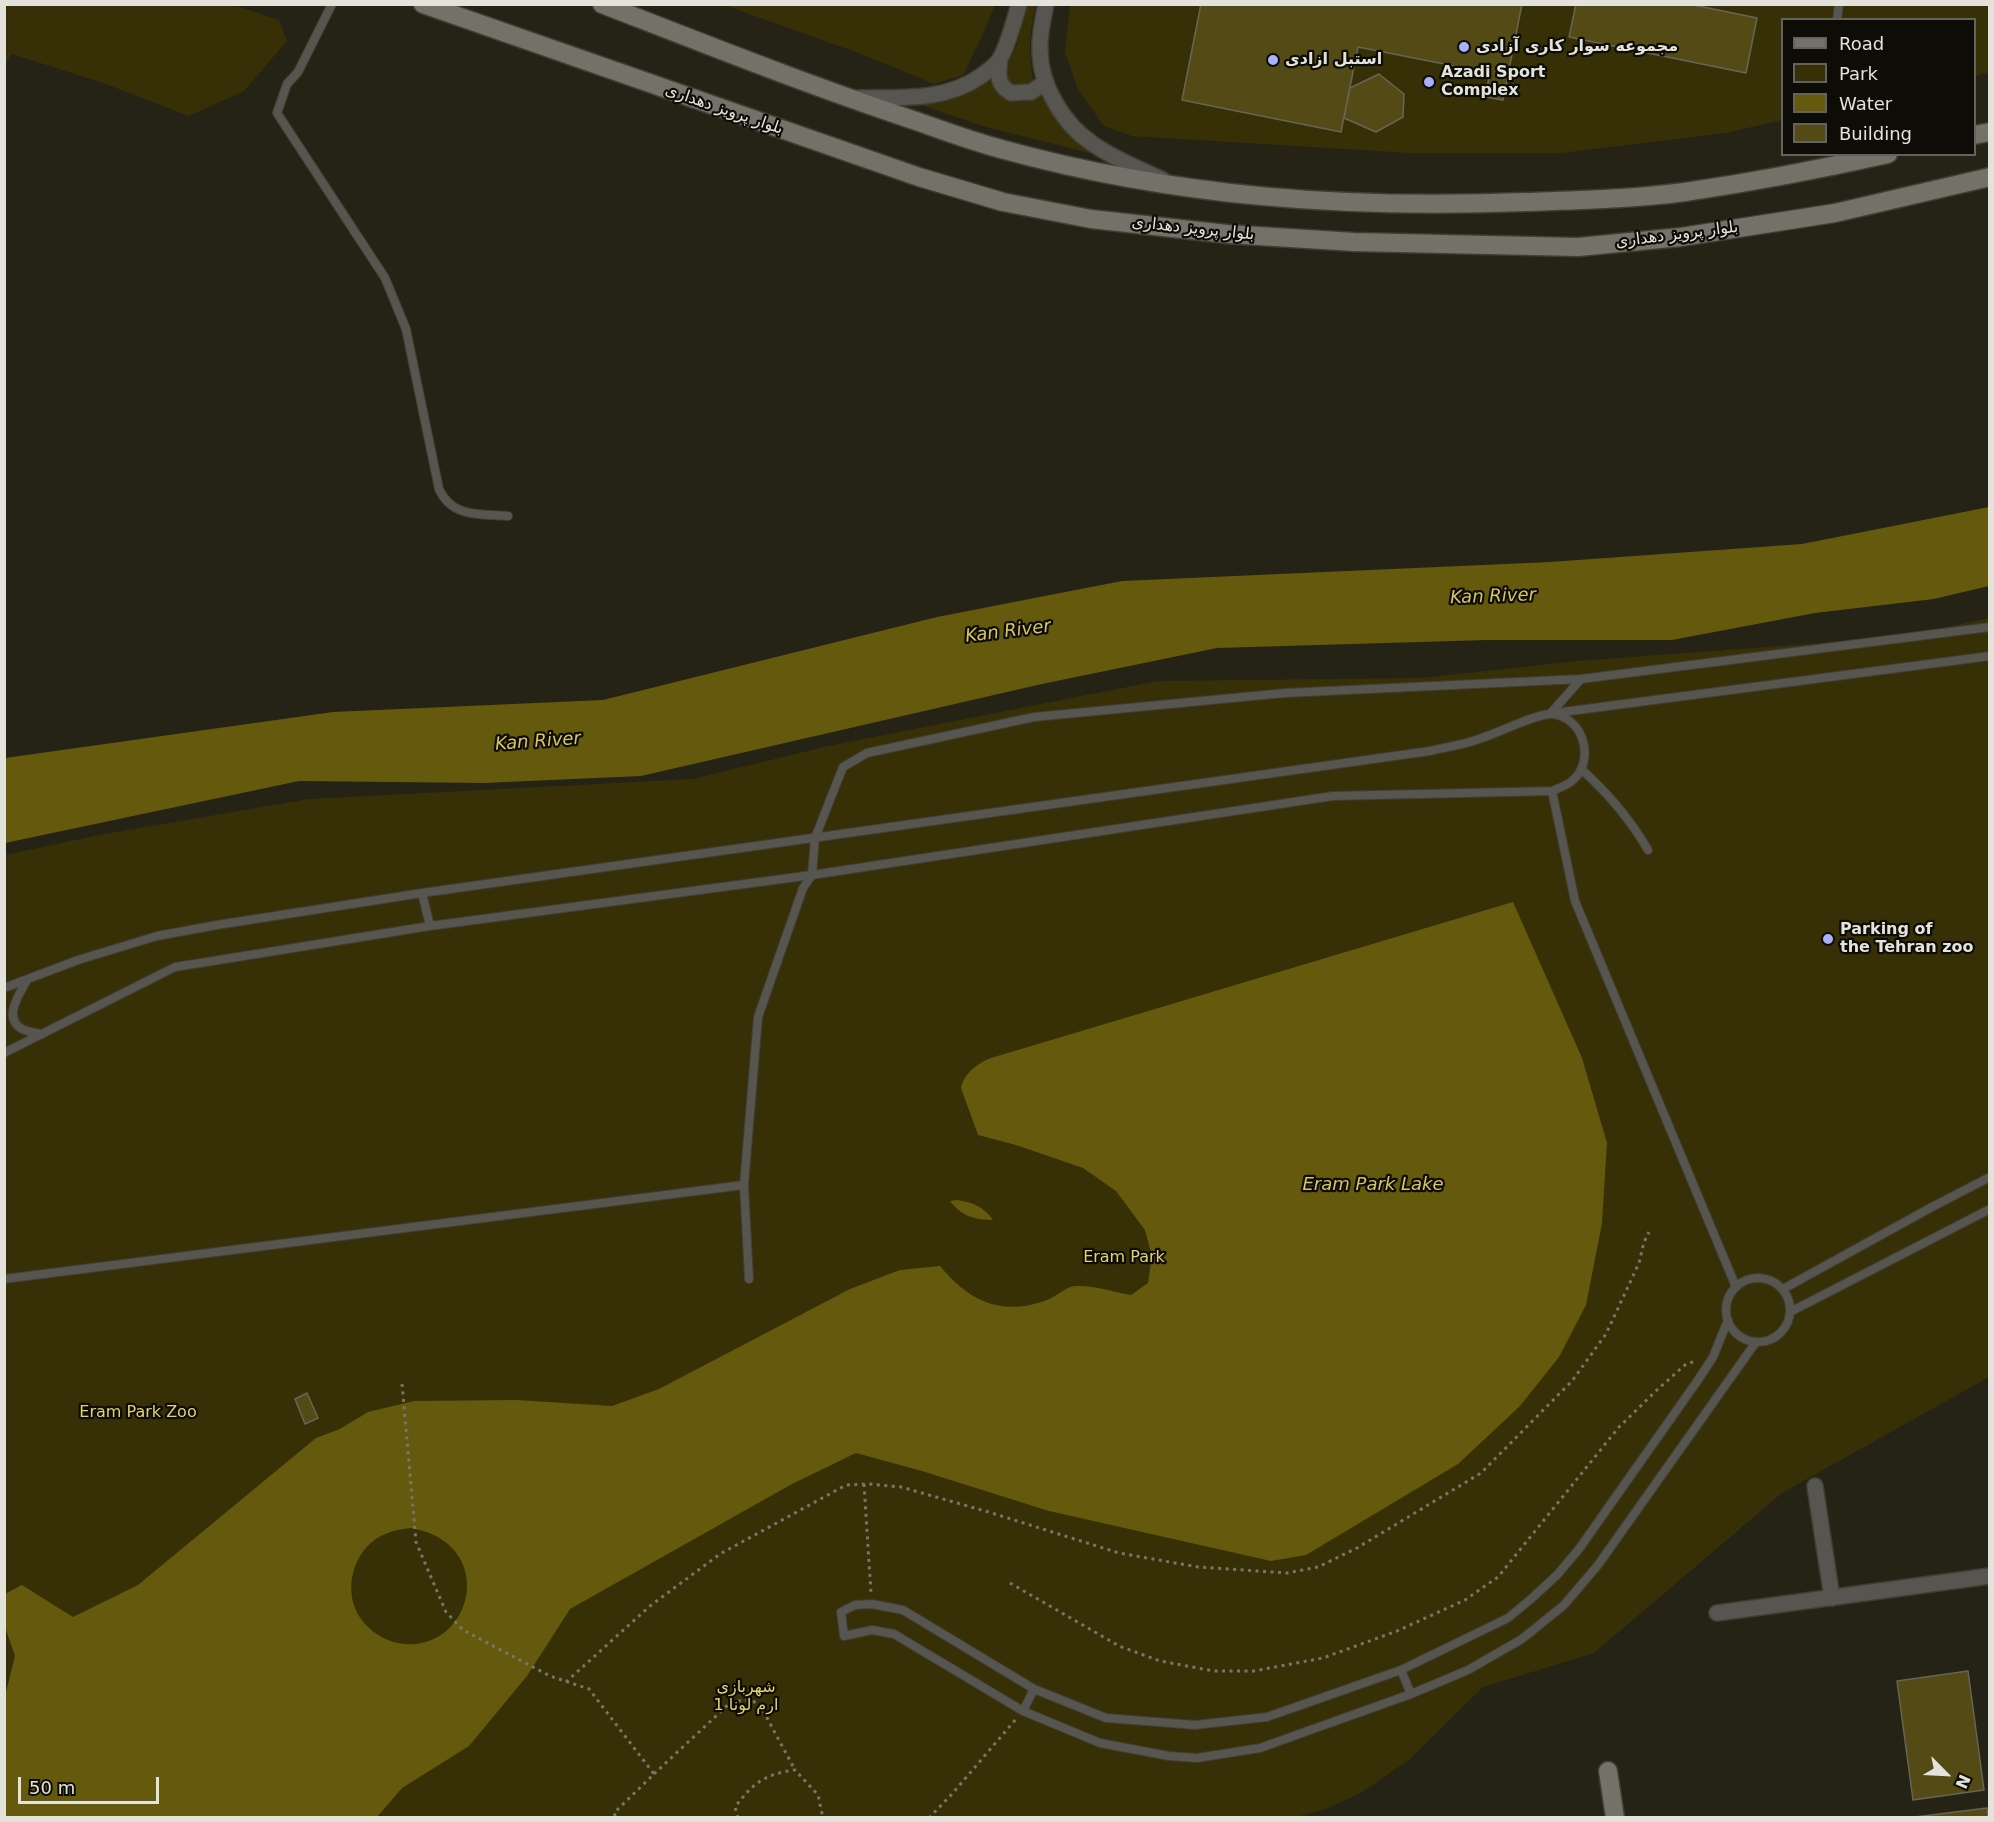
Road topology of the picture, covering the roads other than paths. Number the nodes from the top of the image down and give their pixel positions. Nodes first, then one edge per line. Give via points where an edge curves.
1 (332, 4) edge
2 (423, 4) edge
3 (602, 4) edge
4 (1019, 4) edge
5 (1046, 4) edge
6 (1000, 59) junction
7 (1046, 82) junction
8 (847, 98) junction
9 (1871, 156) edge
10 (1830, 161) edge
11 (1989, 177) edge
12 (1176, 187) junction
13 (508, 516) dead end
14 (1989, 627) edge
15 (1989, 656) edge
16 (1581, 679) junction
17 (1550, 714) junction
18 (1581, 769) junction
19 (1552, 791) junction
20 (815, 838) junction
21 (1648, 850) dead end
22 (812, 874) junction
23 (422, 892) junction
24 (430, 926) junction
25 (27, 980) junction
26 (4, 988) edge
27 (42, 1034) junction
28 (4, 1053) edge
29 (1989, 1178) edge
30 (744, 1185) junction
31 (1989, 1209) edge
32 (749, 1279) dead end
33 (4, 1280) edge
34 (1736, 1287) junction
35 (1783, 1289) junction
36 (1790, 1312) junction
37 (1728, 1320) junction
38 (1755, 1342) junction
39 (1815, 1486) dead end
40 (1989, 1576) edge
41 (1832, 1598) junction
42 (1718, 1613) dead end
43 (1401, 1670) junction
44 (1034, 1689) junction
45 (1411, 1694) junction
46 (1023, 1711) junction
47 (1608, 1771) dead end
48 (1615, 1818) edge

1 - 13 lane via 298,72 287,84 277,113 385,278 406,329 443,499 468,513
2 - 11 main road, بلوار پرویز دهداری via 919,177 1003,202 1091,219 1227,234 1354,242 1578,247 1681,237 1834,213
3 - 8 main road
4 - 6 street
5 - 7 street via 1041,30 1041,64
6 - 7 street via 998,77 1011,93 1031,92
6 - 8 street via 972,82 941,94
7 - 12 street via 1058,107 1082,136
8 - 12 main road via 998,148
9 - 10 main road
10 - 12 main road via 1683,192 1454,205 1256,197
14 - 16 lane
15 - 17 lane
16 - 17 lane
16 - 20 lane via 1285,693 1034,717 867,753 843,766
17 - 18 lane via 1562,716 1580,733 1585,757
17 - 20 lane via 1476,740 1430,751
18 - 19 lane via 1569,783
18 - 21 lane via 1603,788
19 - 22 lane via 1333,796
19 - 34 lane via 1575,901
20 - 22 lane
20 - 23 lane
22 - 24 lane
22 - 30 lane via 803,888 758,1017
23 - 24 lane
23 - 25 lane via 157,936
24 - 27 lane via 175,967
25 - 26 lane
25 - 27 lane via 12,1010 14,1019 21,1028
27 - 28 lane
29 - 35 lane
30 - 32 lane
30 - 33 lane
31 - 36 lane
34 - 35 lane via 1757,1278 1771,1280
34 - 37 lane via 1728,1302
35 - 36 lane
36 - 38 lane via 1783,1330 1766,1341
37 - 38 lane via 1739,1335
37 - 43 lane via 1713,1357 1557,1575 1508,1618
38 - 45 lane via 1598,1565 1564,1605 1498,1654
39 - 41 street
40 - 41 street
41 - 42 street
43 - 44 lane via 1268,1717 1195,1725 1106,1718
43 - 45 lane
44 - 46 lane
44 - 46 lane via 903,1610 872,1604 855,1605 841,1612 844,1636 872,1630 894,1634
45 - 46 lane via 1260,1748 1197,1758 1100,1743
47 - 48 main road

